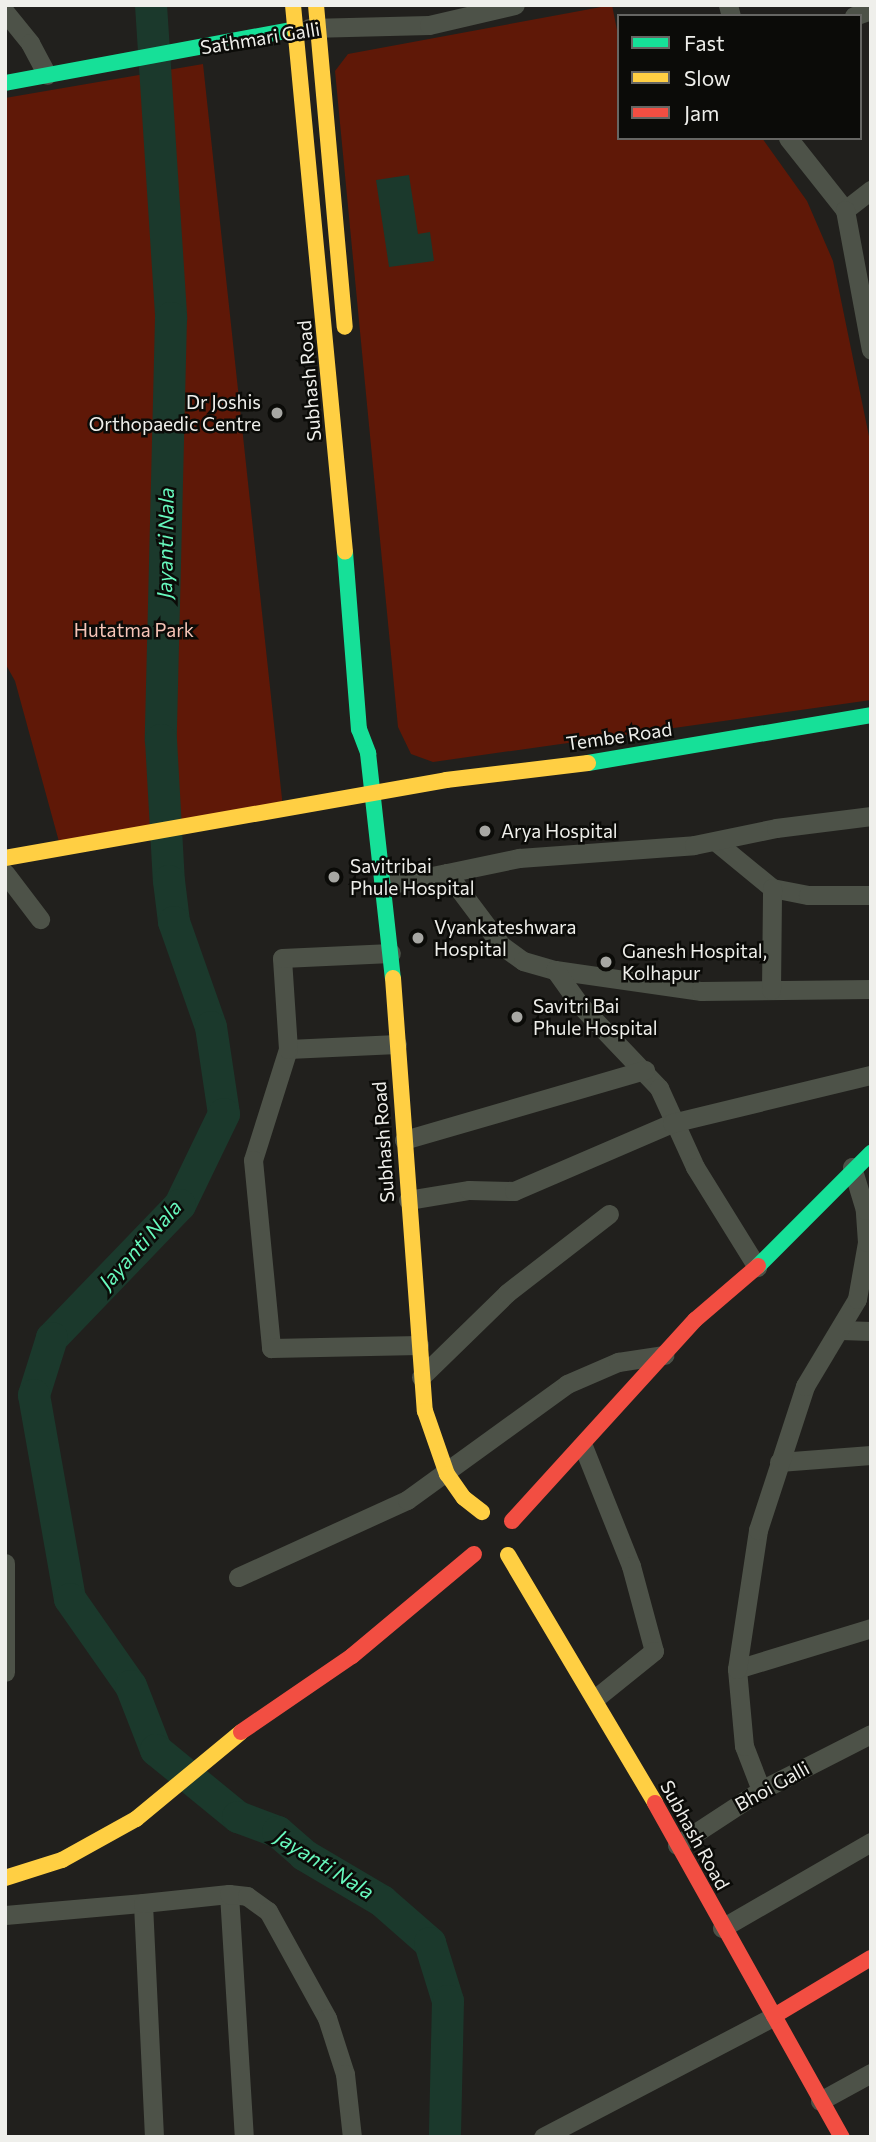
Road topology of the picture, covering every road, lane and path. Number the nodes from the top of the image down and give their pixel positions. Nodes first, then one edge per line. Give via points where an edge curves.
1 (293, 5) edge
2 (316, 5) edge
3 (515, 5) edge
4 (5, 12) edge
5 (319, 27) junction
6 (296, 29) junction
7 (47, 75) junction
8 (5, 83) edge
9 (790, 140) edge
10 (871, 190) edge
11 (845, 210) junction
12 (346, 347) dead end
13 (871, 351) edge
14 (362, 541) dead end
15 (366, 593) dead end
16 (374, 686) dead end
17 (871, 715) edge
18 (368, 753) junction
19 (372, 794) junction
20 (871, 816) edge
21 (716, 842) junction
22 (5, 858) edge
23 (5, 873) edge
24 (447, 873) junction
25 (382, 886) junction
26 (772, 888) junction
27 (871, 895) edge
28 (40, 919) dead end
29 (391, 953) junction
30 (555, 970) junction
31 (871, 989) edge
32 (771, 990) junction
33 (397, 1044) junction
34 (288, 1049) junction
35 (645, 1070) junction
36 (871, 1075) edge
37 (672, 1123) junction
38 (404, 1140) junction
39 (871, 1153) edge
40 (852, 1167) junction
41 (408, 1200) junction
42 (608, 1214) dead end
43 (869, 1241) edge
44 (757, 1266) junction
45 (841, 1330) junction
46 (871, 1331) edge
47 (419, 1345) junction
48 (664, 1356) junction
49 (421, 1377) junction
50 (583, 1446) junction
51 (871, 1455) edge
52 (779, 1462) junction
53 (447, 1474) junction
54 (512, 1521) junction
55 (472, 1525) junction
56 (474, 1554) junction
57 (508, 1555) junction
58 (5, 1563) edge
59 (238, 1577) dead end
60 (871, 1628) edge
61 (737, 1669) junction
62 (5, 1672) edge
63 (596, 1698) junction
64 (871, 1734) edge
65 (761, 1790) junction
66 (871, 1842) edge
67 (677, 1845) junction
68 (5, 1878) edge
69 (229, 1894) junction
70 (143, 1903) junction
71 (5, 1915) edge
72 (722, 1928) junction
73 (871, 1958) edge
74 (774, 2016) junction
75 (871, 2073) edge
76 (820, 2101) junction
77 (155, 2137) edge
78 (244, 2137) edge
79 (352, 2137) edge
80 (543, 2137) edge
81 (842, 2137) edge

1 - 6 main road, Subhash Road
2 - 5 main road, Subhash Road
3 - 5 street, Sathmari Galli via 429,25
4 - 7 street
5 - 6 street, Sathmari Galli
5 - 12 main road, Subhash Road
6 - 7 main road, Sathmari Galli
6 - 18 main road, Subhash Road via 359,729
7 - 8 main road, Sathmari Galli
9 - 11 street
10 - 11 street
11 - 13 street
14 - 15 main road
16 - 18 main road, Subhash Road via 377,727
17 - 19 main road, Tembe Road via 642,756 446,780
18 - 19 main road, Subhash Road
19 - 22 main road, Tembe Road
19 - 25 main road, Subhash Road
20 - 21 street via 776,828
21 - 24 street via 519,858
21 - 26 street
23 - 28 street
24 - 25 street
24 - 30 street via 501,945 523,961
25 - 29 main road, Subhash Road
26 - 27 street via 808,895
26 - 32 street
29 - 33 main road, Subhash Road
29 - 34 street via 282,958
30 - 32 street via 659,987
30 - 35 street via 580,1005
31 - 32 street
33 - 34 street
33 - 38 main road, Subhash Road
34 - 47 street via 253,1160 271,1348
35 - 37 street
35 - 38 street
36 - 37 street
37 - 41 street via 514,1191 469,1191
37 - 44 street
38 - 41 main road, Subhash Road
39 - 40 main road
40 - 43 street
40 - 44 main road
41 - 47 main road, Subhash Road
42 - 49 street via 507,1293
43 - 45 street via 857,1299
44 - 48 main road via 695,1320
45 - 46 street
45 - 52 street via 806,1386
47 - 49 main road, Subhash Road
48 - 50 main road
48 - 53 street via 618,1362 567,1384
49 - 53 main road, Subhash Road via 425,1411
50 - 54 main road
50 - 63 street via 631,1566 654,1651
51 - 52 street
52 - 61 street via 758,1530
53 - 55 main road, Subhash Road via 464,1498
53 - 59 street via 349,1530
54 - 55 main road via 498,1511
54 - 57 main road via 517,1536
55 - 56 main road
56 - 57 main road via 491,1561
56 - 68 main road via 352,1656 281,1700 136,1819 62,1860
57 - 63 main road, Subhash Road
58 - 62 street
60 - 61 street
61 - 65 street via 744,1746
63 - 67 main road, Subhash Road
64 - 65 street, Bhoi Galli
65 - 67 street, Bhoi Galli
66 - 72 street
67 - 72 main road, Subhash Road
69 - 70 street
69 - 78 street
69 - 79 street via 247,1896 268,1911 327,2018 345,2074
70 - 71 street
70 - 77 street
72 - 74 main road, Subhash Road
73 - 74 main road
74 - 76 main road, Subhash Road
74 - 80 street
75 - 76 street
76 - 81 main road, Subhash Road

